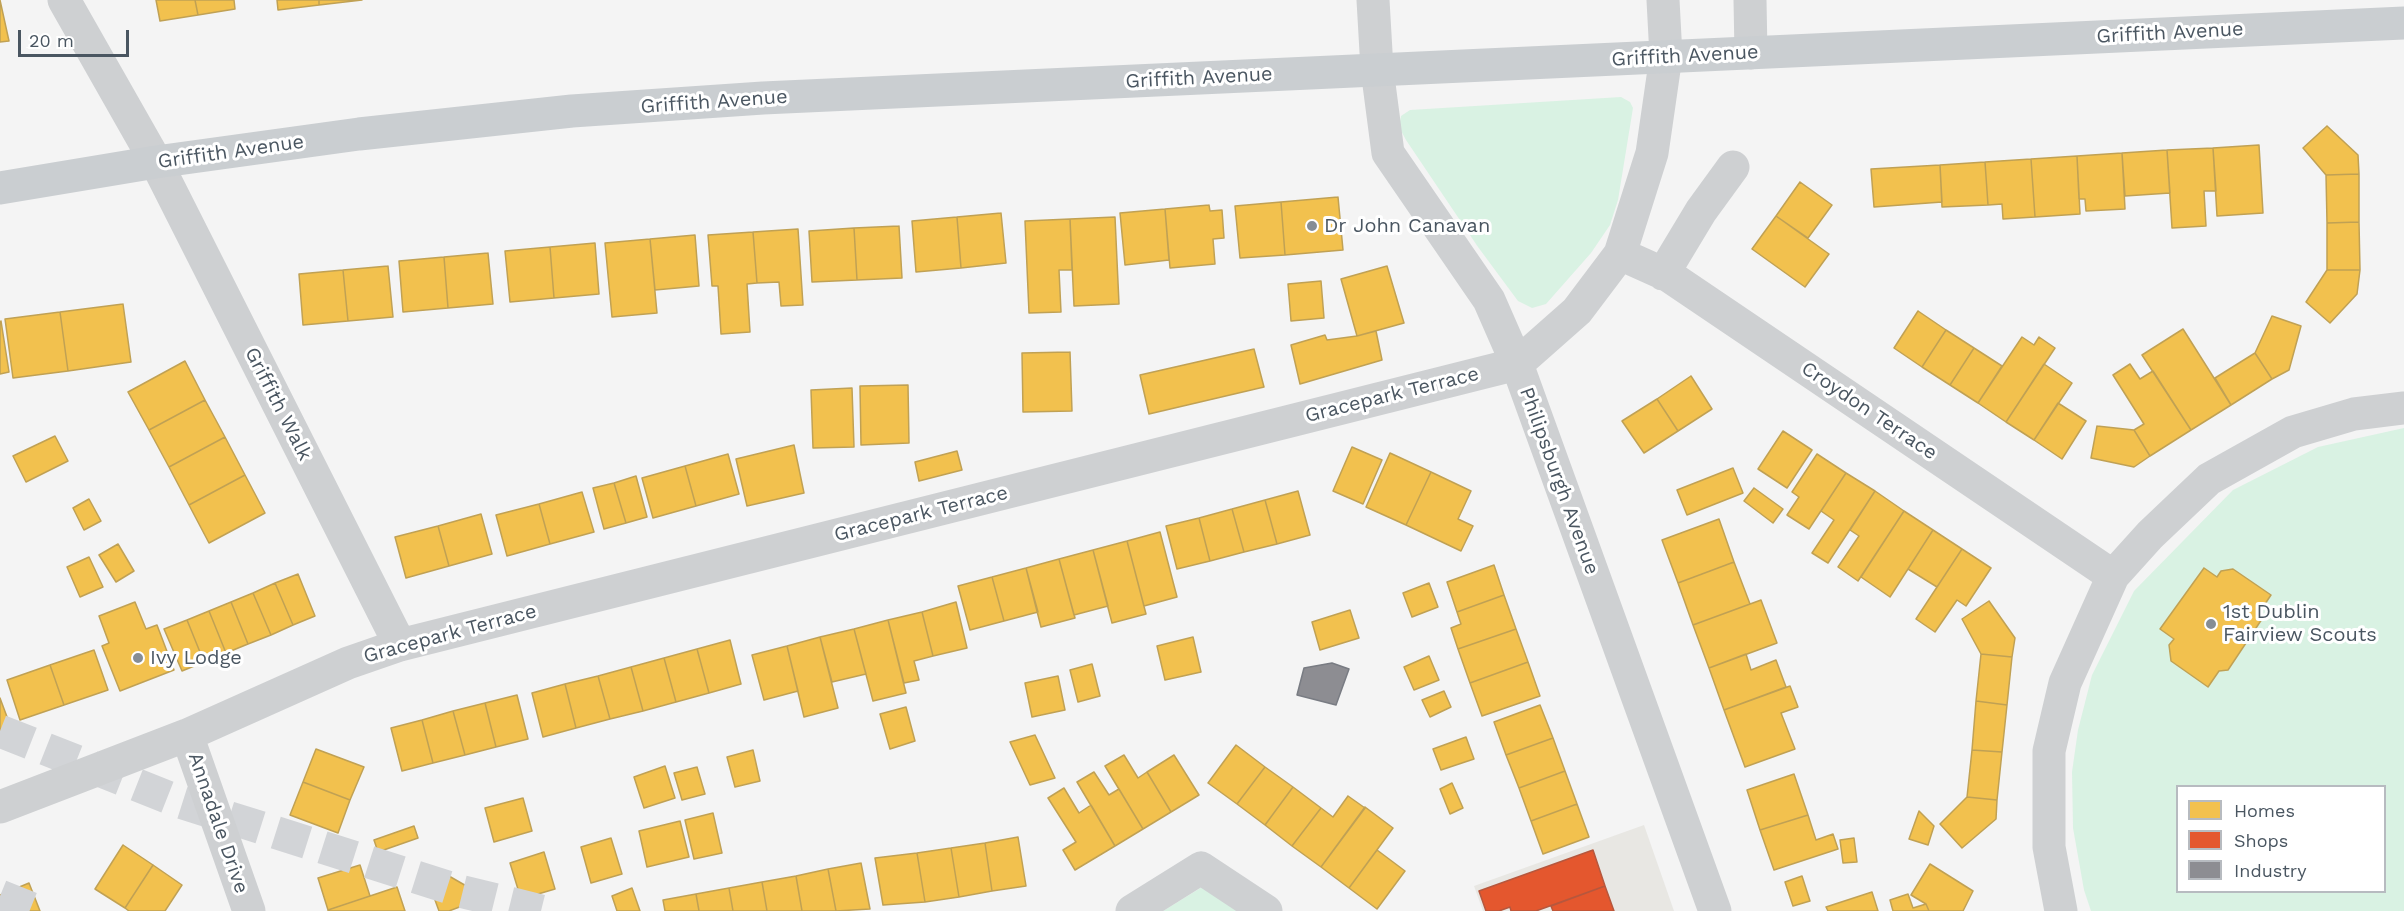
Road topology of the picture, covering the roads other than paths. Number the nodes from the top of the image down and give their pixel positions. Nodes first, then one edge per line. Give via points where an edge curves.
1 (64, 0) edge
2 (1373, 0) edge
3 (1663, 0) edge
4 (1750, 0) edge
5 (2404, 23) edge
6 (1751, 53) junction
7 (1666, 56) junction
8 (1377, 69) junction
9 (156, 162) junction
10 (1733, 167) dead end
11 (0, 188) edge
12 (1620, 254) junction
13 (1663, 273) junction
14 (1517, 364) junction
15 (2404, 408) edge
16 (2113, 576) junction
17 (400, 645) junction
18 (187, 735) junction
19 (0, 807) edge
20 (249, 911) edge
21 (1132, 911) edge
22 (1266, 911) edge
23 (1715, 911) edge
24 (2061, 911) edge

1 - 9 street, Griffith Walk
2 - 8 street, Philipsburgh Avenue
3 - 7 street, Gracepark Terrace
4 - 6 street
5 - 6 main road, Griffith Avenue
6 - 7 main road, Griffith Avenue
7 - 8 main road, Griffith Avenue
7 - 12 street, Gracepark Terrace via 1652,153
8 - 9 main road, Griffith Avenue via 763,98 572,111 359,134
8 - 14 street, Philipsburgh Avenue via 1388,153 1489,300
9 - 11 main road, Griffith Avenue
9 - 17 street, Griffith Walk
10 - 13 street
12 - 13 street, Croydon Terrace
12 - 14 street, Gracepark Terrace via 1577,311
13 - 16 street, Croydon Terrace
14 - 17 street, Gracepark Terrace
14 - 23 street, Philipsburgh Avenue
15 - 16 street via 2354,414 2292,432 2209,479
16 - 24 street via 2065,683 2049,751 2049,847
17 - 18 street, Gracepark Terrace via 348,663
18 - 19 street, Gracepark Terrace
18 - 20 street, Annadale Drive
21 - 22 street via 1201,868

